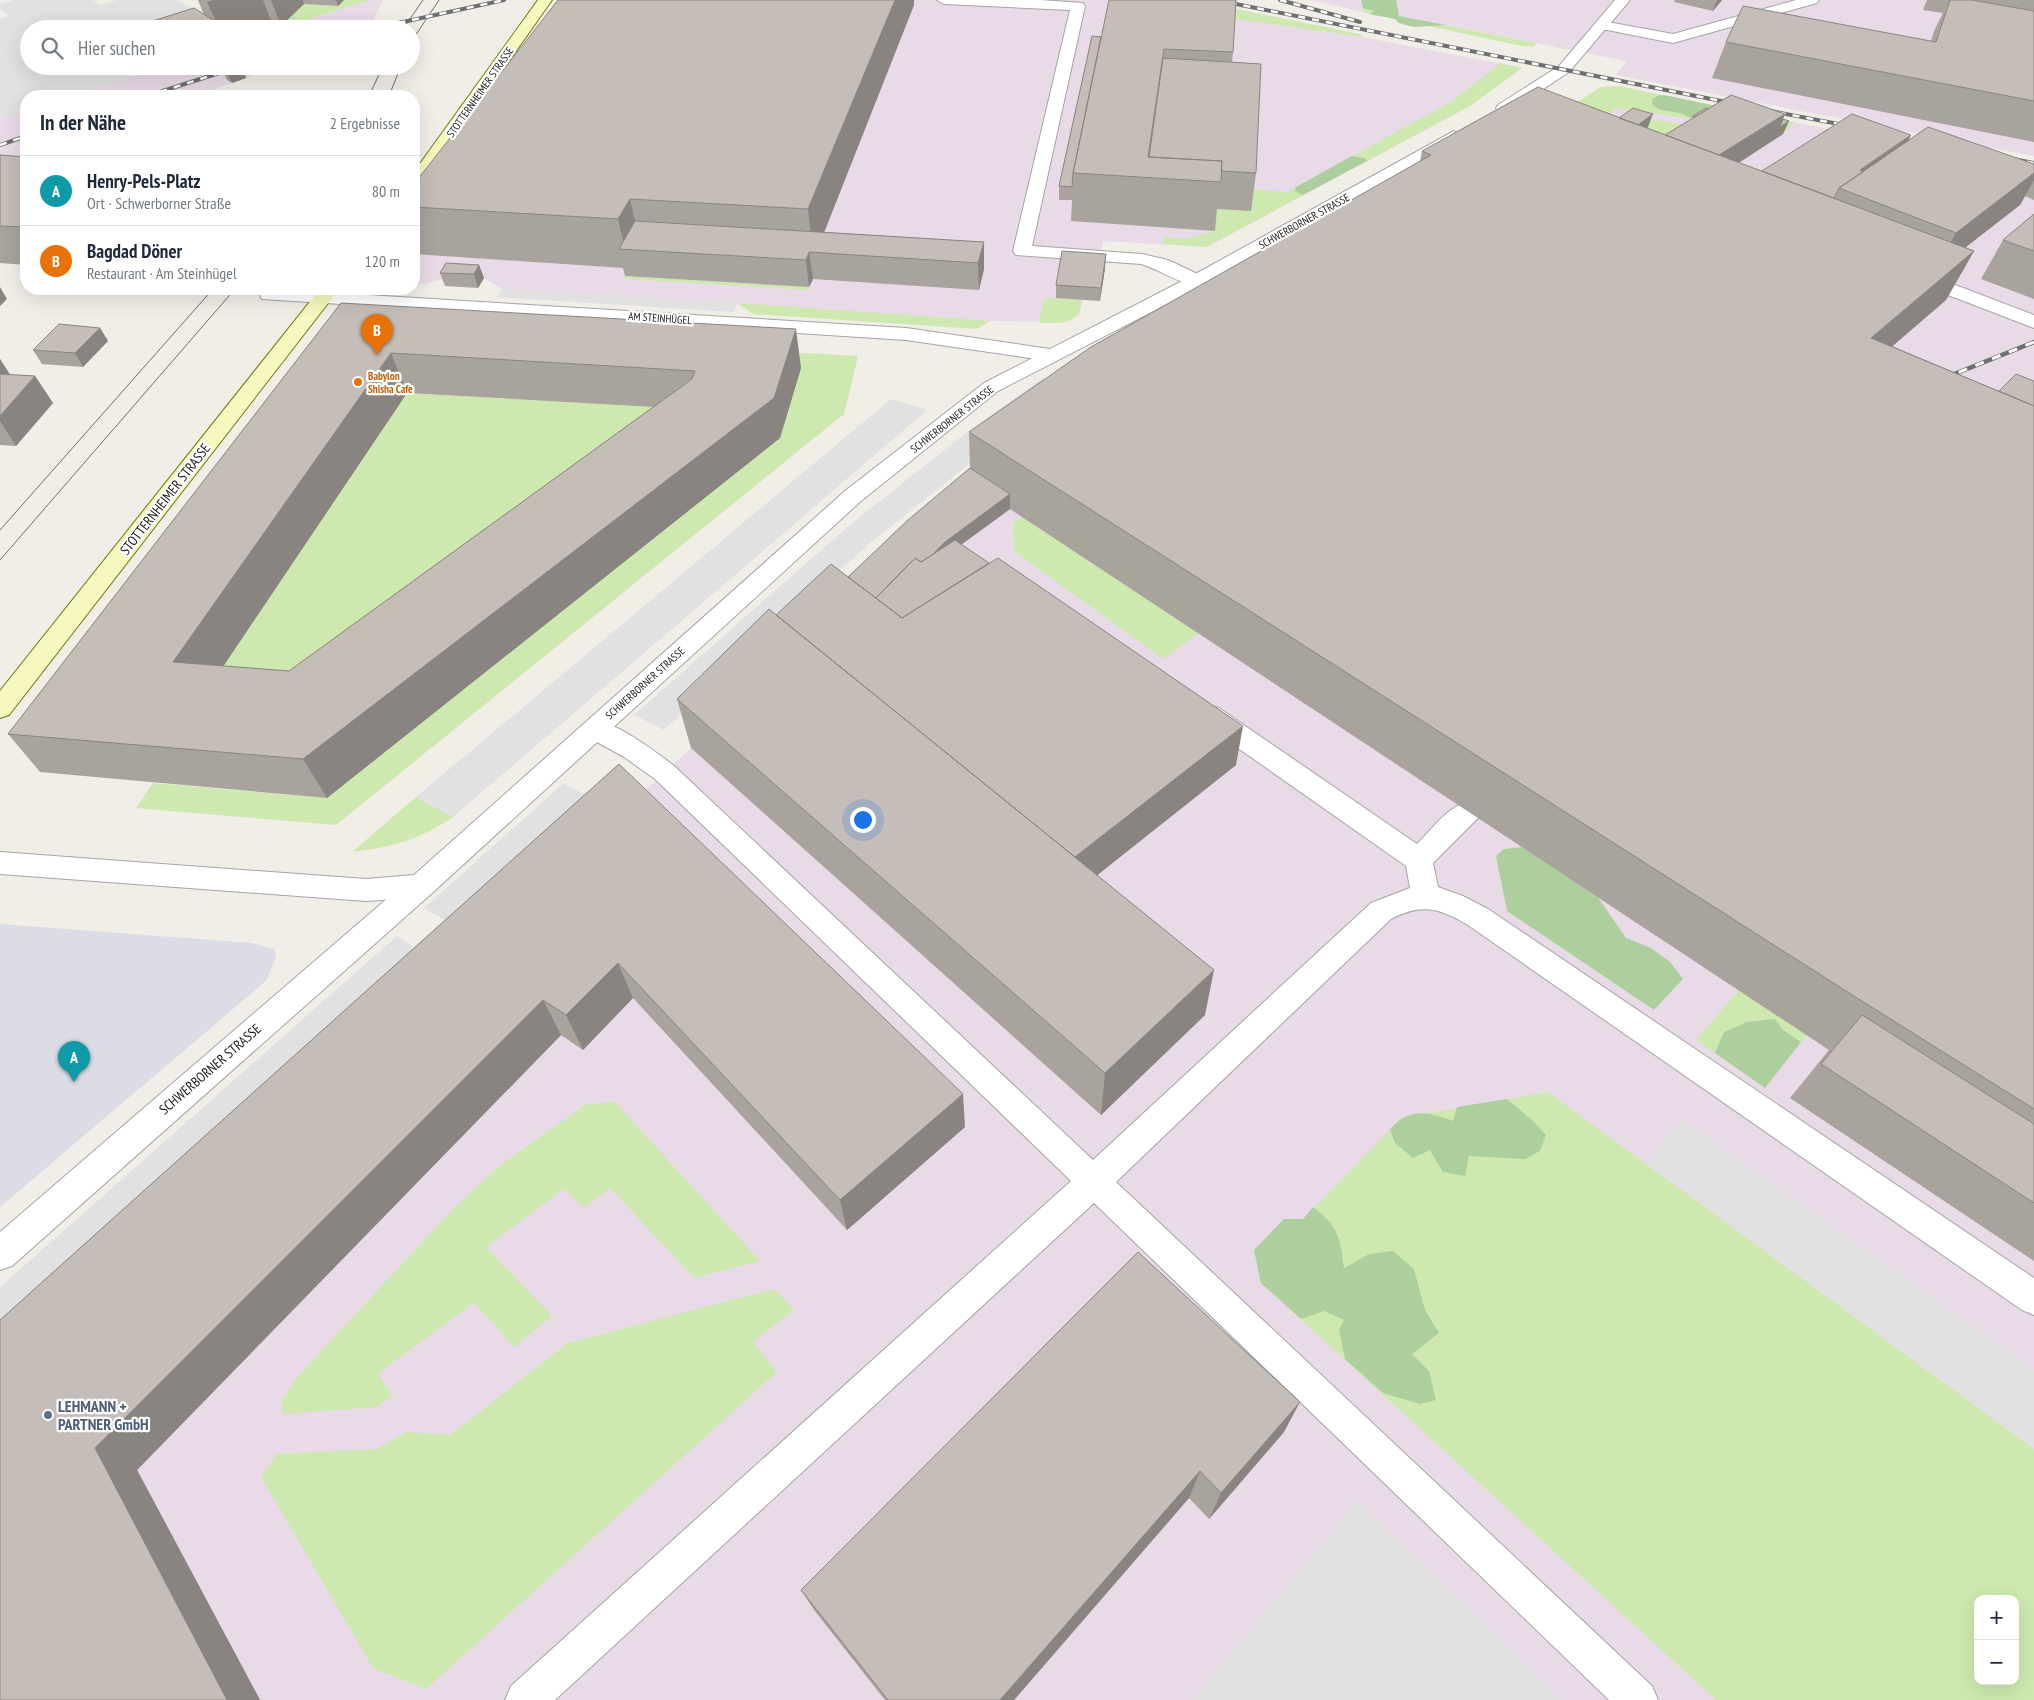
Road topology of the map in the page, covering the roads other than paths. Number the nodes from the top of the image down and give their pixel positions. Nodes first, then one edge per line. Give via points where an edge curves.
1 (545, 0) edge
2 (944, 0) edge
3 (1623, 0) edge
4 (1812, 0) edge
5 (1602, 25) junction
6 (1515, 122) edge
7 (1468, 128) edge
8 (420, 175) edge
9 (1899, 270) edge
10 (1197, 281) junction
11 (325, 295) edge
12 (338, 295) edge
13 (2034, 322) edge
14 (1050, 355) junction
15 (1191, 702) edge
16 (0, 709) edge
17 (595, 729) junction
18 (1468, 811) dead end
19 (1419, 860) junction
20 (0, 863) edge
21 (421, 886) junction
22 (1425, 896) junction
23 (1093, 1182) junction
24 (0, 1254) edge
25 (2034, 1298) edge
26 (525, 1700) edge
27 (1638, 1700) edge

1 - 8 main road, STOTTERNHEIMER STRASSE
2 - 10 street via 1078,6 1022,251 1142,259
3 - 5 street
4 - 5 street via 1673,38
5 - 6 street via 1564,69 1489,116
7 - 10 street, SCHWERBORNER STRASSE
9 - 13 street
10 - 14 street, SCHWERBORNER STRASSE
11 - 16 main road, STOTTERNHEIMER STRASSE
12 - 14 street, AM STEINHÜGEL via 906,334
14 - 17 street, SCHWERBORNER STRASSE via 991,387 853,496
15 - 19 street
17 - 21 street, SCHWERBORNER STRASSE
17 - 23 street via 664,772
18 - 19 street
19 - 22 street
20 - 21 street via 366,890
21 - 24 street, SCHWERBORNER STRASSE
22 - 23 street via 1410,898 1381,911
22 - 25 street via 1460,906 1478,917
23 - 26 street
23 - 27 street

